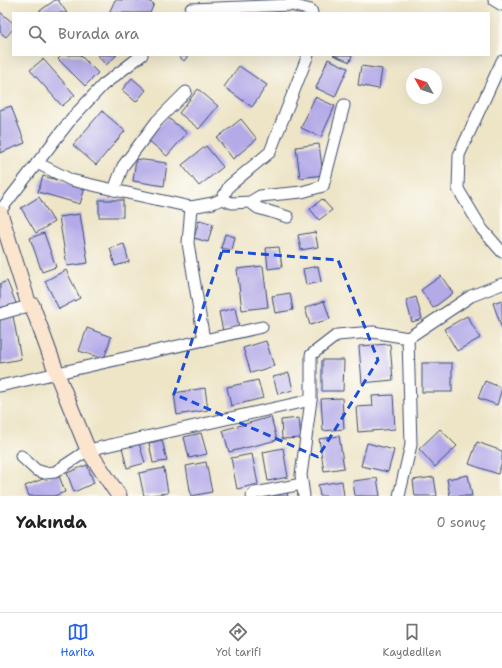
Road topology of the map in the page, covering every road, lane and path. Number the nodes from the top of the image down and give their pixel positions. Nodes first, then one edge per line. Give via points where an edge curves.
1 (494, 0) edge
2 (502, 5) edge
3 (192, 7) edge
4 (312, 12) edge
5 (141, 56) edge
6 (308, 56) edge
7 (502, 61) edge
8 (186, 92) dead end
9 (344, 105) dead end
10 (37, 163) junction
11 (114, 190) junction
12 (222, 199) junction
13 (250, 202) junction
14 (191, 207) junction
15 (0, 212) edge
16 (288, 217) dead end
17 (502, 252) edge
18 (502, 284) edge
19 (32, 305) junction
20 (0, 314) edge
21 (262, 327) dead end
22 (408, 338) junction
23 (204, 340) junction
24 (57, 374) junction
25 (0, 386) edge
26 (311, 400) junction
27 (88, 450) junction
28 (20, 456) dead end
29 (302, 484) junction
30 (119, 496) edge
31 (252, 496) edge
32 (304, 496) edge
33 (399, 496) edge

1 - 2 street
3 - 4 street via 291,5
5 - 10 street via 103,85 72,118
6 - 12 street via 270,152 229,186
7 - 17 street via 459,155 458,189 482,229
8 - 11 street via 157,121 123,166
9 - 13 street via 323,186 302,192 260,196
10 - 11 street via 72,180
10 - 15 street
11 - 14 street
12 - 13 street via 232,203
12 - 14 street
13 - 16 street via 258,208
14 - 23 street via 188,243
15 - 19 street via 29,305
18 - 22 street via 471,296
19 - 20 street
19 - 24 street
21 - 23 street
22 - 26 street via 373,332 336,335 311,355
22 - 33 street via 411,445
23 - 24 street
24 - 25 street
24 - 27 street
26 - 27 street
26 - 29 street
27 - 28 street via 55,472 45,473 36,470
27 - 30 street
29 - 31 street via 255,493
29 - 32 street

